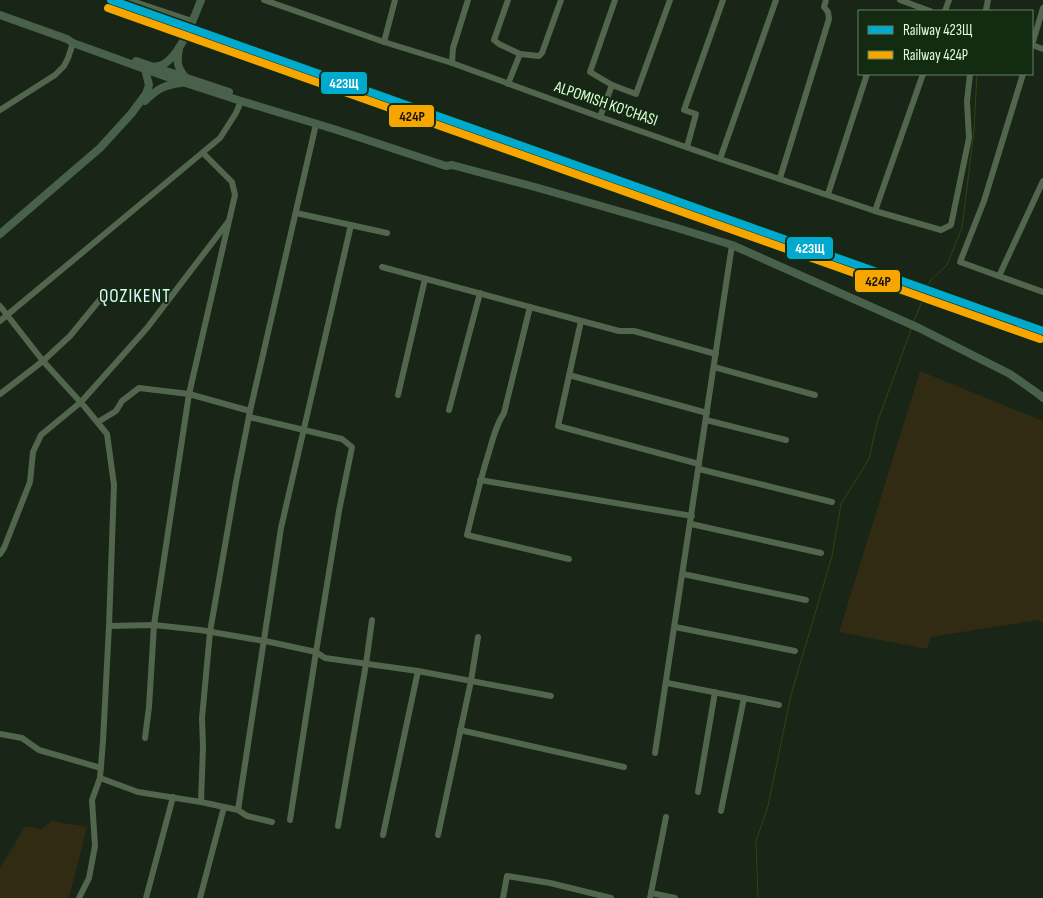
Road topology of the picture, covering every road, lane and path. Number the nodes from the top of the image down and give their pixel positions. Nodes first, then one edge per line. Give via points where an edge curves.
1 (129, 0) edge
2 (201, 0) edge
3 (264, 0) edge
4 (396, 0) edge
5 (468, 0) edge
6 (508, 0) edge
7 (561, 0) edge
8 (615, 0) edge
9 (670, 0) edge
10 (723, 0) edge
11 (776, 0) edge
12 (826, 0) edge
13 (900, 0) edge
14 (908, 3) junction
15 (1043, 8) edge
16 (905, 10) edge
17 (927, 10) edge
18 (0, 15) edge
19 (192, 22) junction
20 (70, 41) junction
21 (384, 42) junction
22 (1033, 42) edge
23 (180, 46) junction
24 (520, 54) junction
25 (452, 63) junction
26 (153, 67) junction
27 (145, 69) junction
28 (867, 75) edge
29 (923, 75) edge
30 (970, 75) edge
31 (1023, 75) edge
32 (185, 80) junction
33 (508, 84) junction
34 (612, 85) junction
35 (241, 102) junction
36 (2, 106) edge
37 (131, 114) junction
38 (600, 117) junction
39 (316, 124) junction
40 (687, 147) junction
41 (203, 152) junction
42 (720, 159) junction
43 (452, 165) junction
44 (780, 178) junction
45 (1043, 181) edge
46 (828, 194) junction
47 (875, 211) junction
48 (296, 213) junction
49 (230, 219) junction
50 (351, 225) junction
51 (387, 232) dead end
52 (0, 234) edge
53 (732, 245) junction
54 (382, 267) dead end
55 (998, 276) junction
56 (425, 279) junction
57 (1043, 292) edge
58 (480, 293) junction
59 (102, 296) dead end
60 (0, 306) edge
61 (530, 307) junction
62 (7, 315) junction
63 (0, 320) edge
64 (581, 321) junction
65 (716, 354) junction
66 (43, 360) junction
67 (714, 367) junction
68 (569, 375) junction
69 (0, 394) edge
70 (189, 394) junction
71 (398, 395) dead end
72 (815, 395) dead end
73 (1043, 398) edge
74 (81, 402) junction
75 (448, 410) dead end
76 (250, 414) junction
77 (706, 417) junction
78 (98, 422) junction
79 (304, 430) junction
80 (786, 440) dead end
81 (699, 466) junction
82 (480, 480) junction
83 (832, 502) dead end
84 (692, 516) junction
85 (691, 524) junction
86 (821, 553) dead end
87 (0, 554) edge
88 (569, 559) dead end
89 (683, 574) junction
90 (806, 600) dead end
91 (372, 620) dead end
92 (154, 625) junction
93 (109, 626) junction
94 (675, 627) junction
95 (210, 632) junction
96 (478, 637) dead end
97 (264, 641) junction
98 (316, 652) junction
99 (795, 652) dead end
100 (366, 664) junction
101 (418, 671) junction
102 (471, 681) junction
103 (667, 683) junction
104 (715, 692) junction
105 (551, 696) dead end
106 (744, 698) junction
107 (779, 705) dead end
108 (460, 730) junction
109 (0, 734) edge
110 (145, 738) dead end
111 (656, 753) dead end
112 (624, 767) dead end
113 (101, 768) junction
114 (100, 778) junction
115 (698, 792) dead end
116 (173, 797) junction
117 (201, 802) junction
118 (224, 807) junction
119 (238, 810) junction
120 (721, 811) dead end
121 (666, 816) dead end
122 (290, 820) dead end
123 (272, 822) dead end
124 (338, 826) dead end
125 (383, 835) dead end
126 (438, 835) dead end
127 (580, 894) edge
128 (650, 895) edge
129 (79, 898) edge
130 (146, 898) edge
131 (200, 898) edge
132 (503, 898) edge
133 (611, 898) edge
134 (675, 898) edge

1 - 19 street
2 - 19 main road
3 - 21 street, ALPOMISH KO'CHASI
4 - 21 street
5 - 25 street via 453,48
6 - 24 street via 494,40
7 - 24 street via 542,53 539,56
8 - 34 street via 590,72
9 - 34 street via 636,94
10 - 40 street via 684,110 696,114
11 - 42 street
12 - 44 street via 824,7 829,19
13 - 14 street
14 - 16 street
14 - 17 street
15 - 22 street
18 - 20 main road
19 - 23 main road
20 - 26 main road via 75,39
20 - 27 main road
20 - 36 street via 68,58 55,75
21 - 25 street, ALPOMISH KO'CHASI
23 - 26 main road via 170,59 161,66
23 - 32 main road via 177,62
24 - 33 street
25 - 33 street, ALPOMISH KO'CHASI
26 - 32 main road
27 - 32 main road
27 - 37 main road via 150,85
28 - 46 street
29 - 47 street
30 - 47 street, ALPOMISH KO'CHASI via 967,101 969,138 951,225 941,230
31 - 55 street via 984,201 960,262
32 - 35 main road
32 - 37 main road via 154,92
32 - 43 main road
33 - 38 street, ALPOMISH KO'CHASI
34 - 38 street
35 - 39 main road
35 - 41 street via 220,138
37 - 52 main road via 100,148
38 - 40 street, ALPOMISH KO'CHASI
39 - 43 main road via 446,166
39 - 48 street
40 - 42 street, ALPOMISH KO'CHASI
41 - 49 street via 232,182 235,195
41 - 62 street
42 - 44 street, ALPOMISH KO'CHASI
43 - 53 main road
44 - 46 street, ALPOMISH KO'CHASI
45 - 55 street
46 - 47 street, ALPOMISH KO'CHASI
48 - 50 street
48 - 76 street
49 - 70 street
49 - 74 street via 146,328
50 - 51 street
50 - 79 street
53 - 65 street
53 - 73 main road via 919,328 1010,374
54 - 56 street
55 - 57 street
56 - 58 street
56 - 71 street
58 - 61 street
58 - 75 street
59 - 66 street via 70,336
60 - 62 street
61 - 64 street
61 - 82 street via 504,413 498,421
62 - 63 street
62 - 66 street
64 - 65 street
64 - 68 street
65 - 67 street
66 - 69 street
66 - 74 street
67 - 72 street
67 - 77 street
68 - 77 street
68 - 81 street via 558,426
70 - 76 street
70 - 78 street via 139,388 122,401 116,411
70 - 92 street
74 - 78 street
74 - 87 street via 41,436 33,452 30,482
76 - 79 street
76 - 95 street
77 - 80 street
77 - 81 street
78 - 93 street via 107,434 114,485
79 - 97 street via 281,528
79 - 98 street via 342,439 352,446
81 - 83 street
81 - 84 street
82 - 84 street
82 - 88 street via 467,535
84 - 85 street
85 - 86 street
85 - 89 street
89 - 90 street
89 - 94 street
91 - 100 street
92 - 93 street
92 - 95 street
92 - 110 street
93 - 113 street
94 - 99 street
94 - 103 street
95 - 97 street
95 - 117 street via 202,718
96 - 102 street
97 - 98 street
97 - 119 street
98 - 100 street via 325,658
98 - 122 street
100 - 101 street
100 - 124 street
101 - 102 street
101 - 125 street
102 - 105 street
102 - 108 street
103 - 104 street
103 - 111 street
104 - 106 street
104 - 115 street
106 - 107 street
106 - 120 street
108 - 112 street
108 - 126 street
109 - 113 street via 22,738 40,750
113 - 114 street
114 - 116 street via 138,792
114 - 129 street via 92,800 95,846 89,878
116 - 117 street
116 - 130 street
117 - 118 street
118 - 119 street
118 - 131 street
119 - 123 street via 247,816
121 - 128 street
127 - 132 street via 550,883 507,876
127 - 133 street
128 - 134 street

